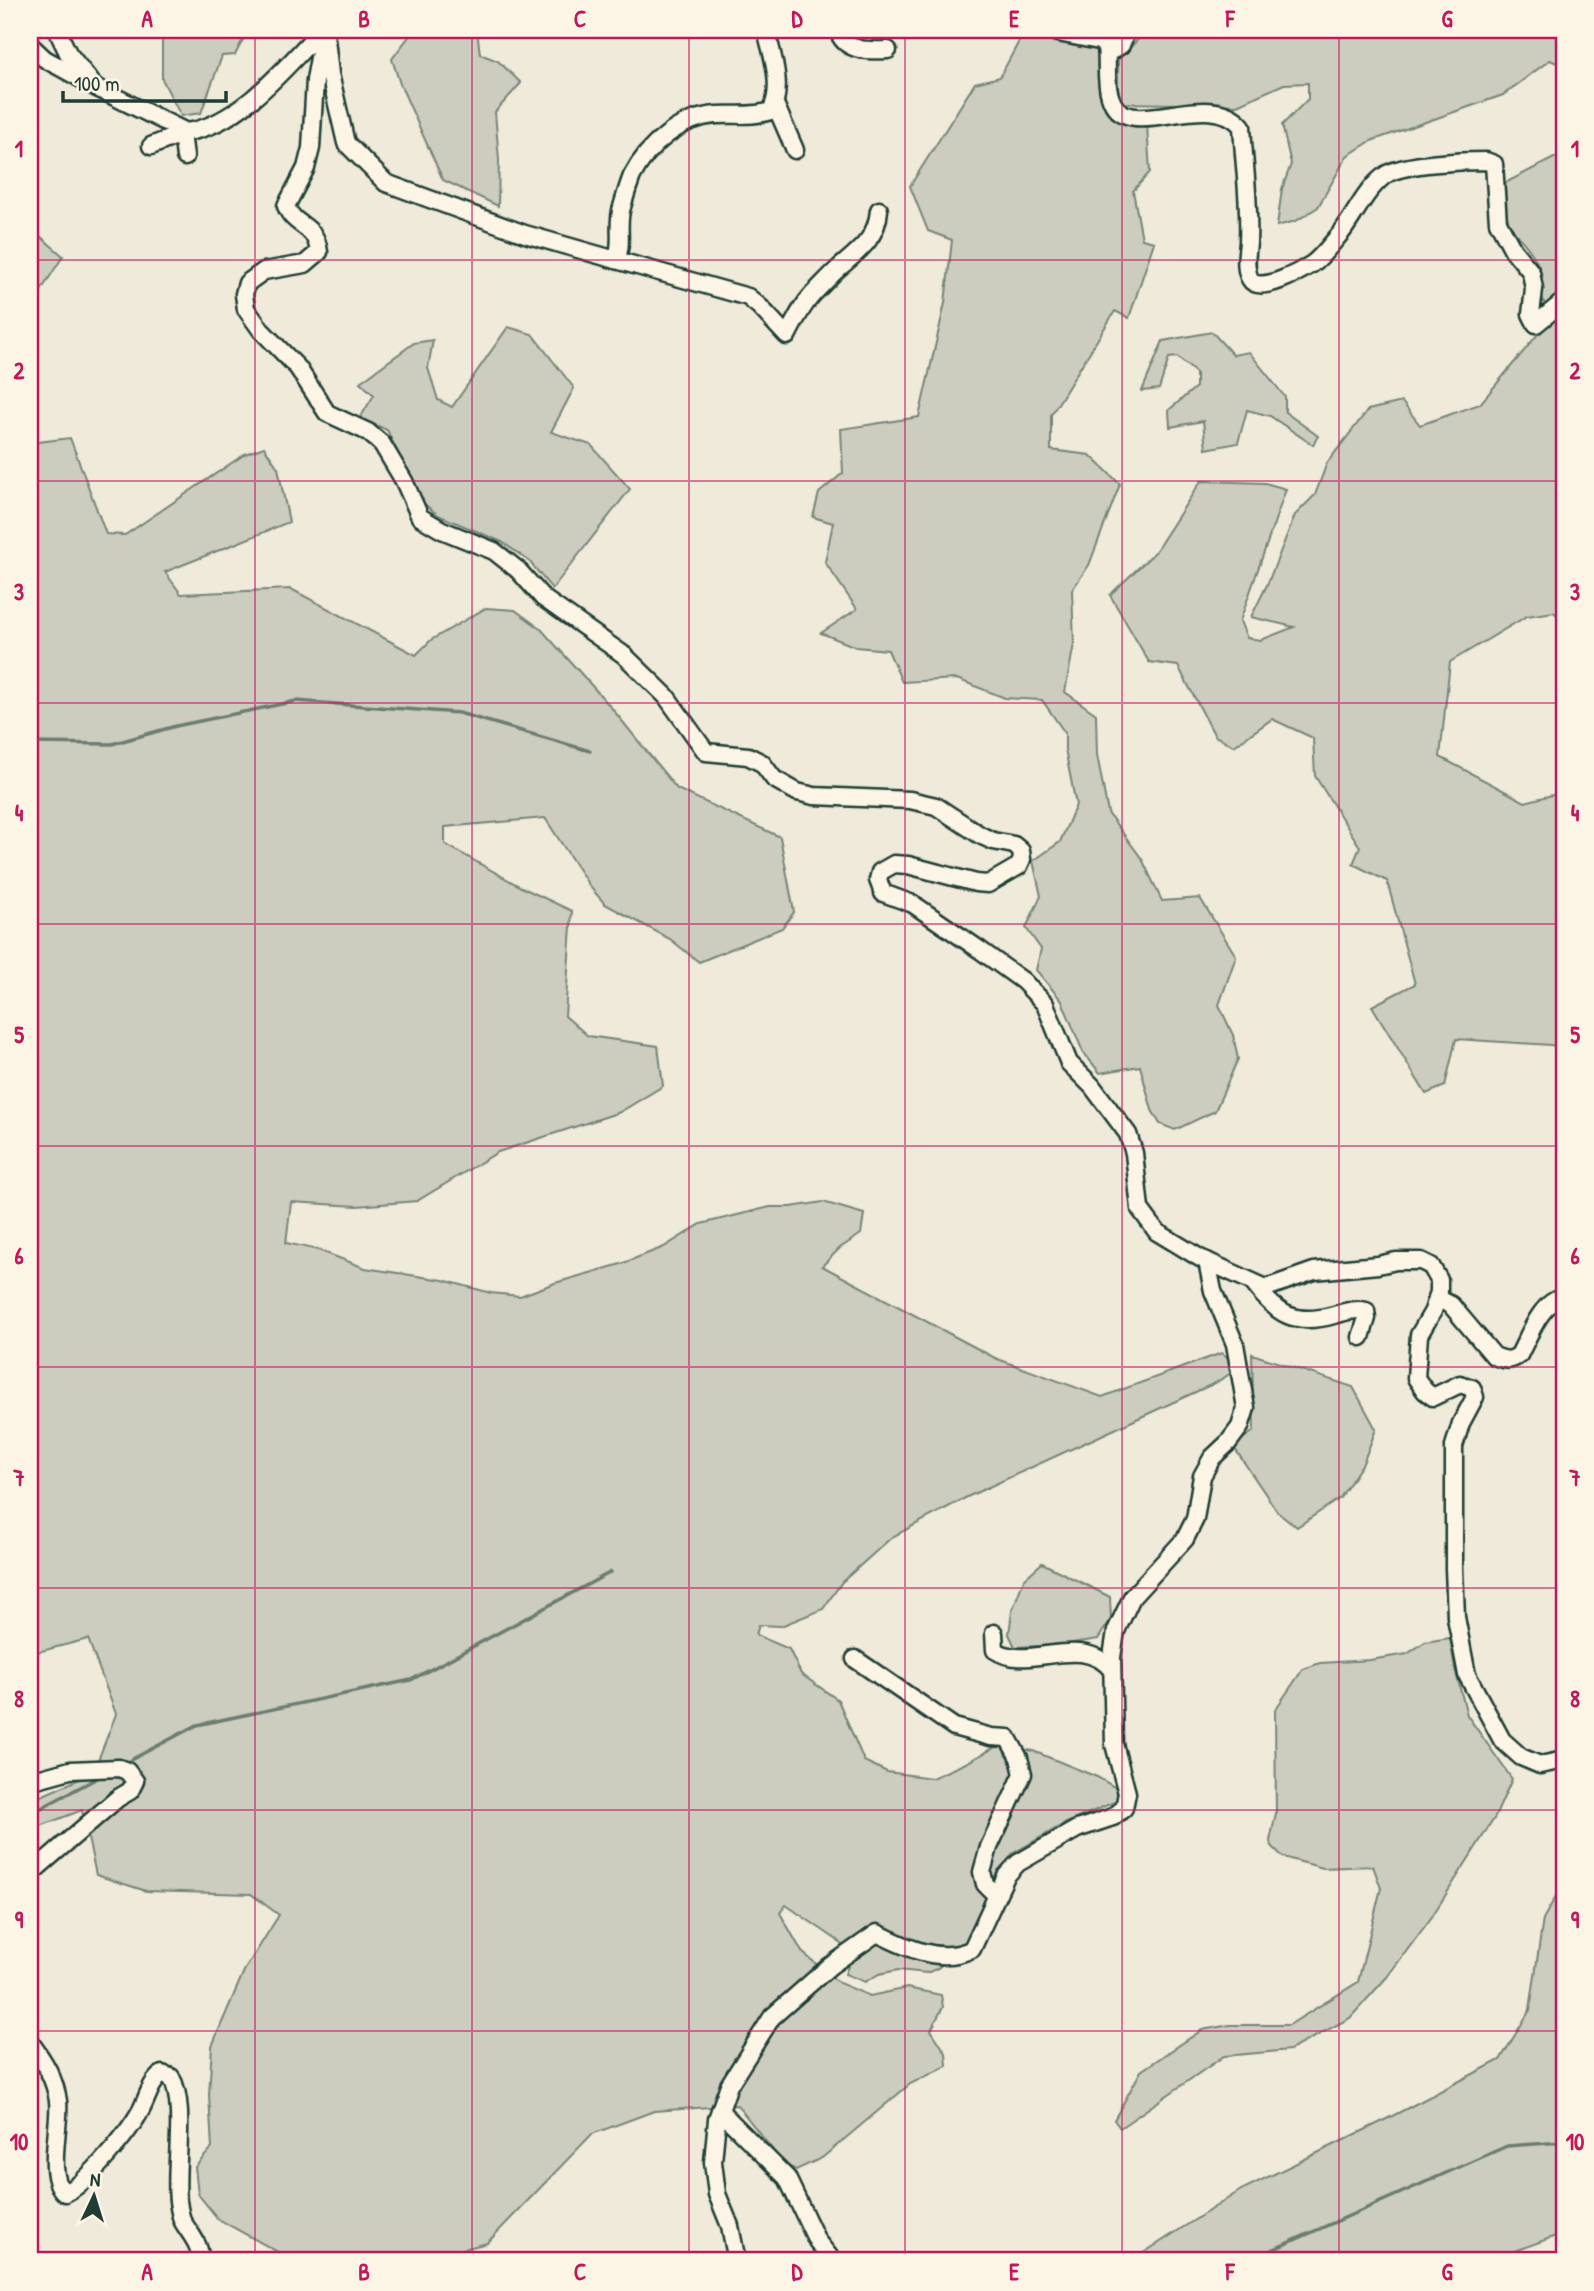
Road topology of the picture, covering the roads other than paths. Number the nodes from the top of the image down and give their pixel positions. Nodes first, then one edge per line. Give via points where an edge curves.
1 (57, 30) edge
2 (323, 30) edge
3 (766, 30) edge
4 (838, 30) edge
5 (1051, 30) edge
6 (1127, 30) edge
7 (30, 45) edge
8 (1106, 47) junction
9 (888, 50) dead end
10 (95, 87) junction
11 (775, 104) junction
12 (184, 132) junction
13 (151, 146) dead end
14 (795, 150) dead end
15 (185, 157) dead end
16 (879, 210) dead end
17 (616, 260) junction
18 (1564, 302) edge
19 (1207, 1261) junction
20 (1254, 1284) junction
21 (1564, 1297) edge
22 (1437, 1298) junction
23 (1361, 1337) dead end
24 (994, 1633) dead end
25 (855, 1660) dead end
26 (1112, 1670) junction
27 (1564, 1760) edge
28 (30, 1781) edge
29 (30, 1874) edge
30 (996, 1895) junction
31 (30, 2042) edge
32 (720, 2112) junction
33 (199, 2261) edge
34 (737, 2261) edge
35 (833, 2261) edge

1 - 10 street via 68,53
2 - 12 street via 242,106 218,123
2 - 17 street via 346,143 386,183 525,234
2 - 19 street via 311,148 286,206 290,216 317,237 319,252 305,264 264,271 247,284 246,309 261,330 298,368 327,413 368,432 382,444 420,517 494,551 543,598 624,654 666,696 706,752 748,756 762,763 774,779 814,796 909,800 936,806 980,835 1021,851 1019,866 988,884 894,864 880,872 878,880 883,893 913,904 1023,981 1045,1004 1069,1063 1128,1134 1145,1218 1157,1232
3 - 11 street via 774,59
4 - 9 street via 840,38 852,47
5 - 8 street via 1099,41
6 - 8 street via 1121,45 1113,50
7 - 10 street via 45,59
8 - 18 street via 1110,97 1119,111 1143,117 1219,110 1242,126 1249,193 1246,264 1254,284 1274,283 1313,263 1388,173 1433,163 1486,160 1494,164 1498,222 1531,272 1531,314 1536,324
10 - 12 street
11 - 14 street
11 - 17 street via 771,111 757,115 714,115 691,121 660,139 633,176 618,218 620,252
12 - 13 street
12 - 15 street
16 - 17 street via 875,231 863,248 800,309 787,337 748,297
19 - 20 street
19 - 26 street via 1213,1291 1235,1343 1246,1408 1240,1427 1202,1476 1195,1519 1185,1539 1132,1597 1116,1631
20 - 22 street via 1266,1288 1314,1271 1421,1261 1431,1266 1439,1280
20 - 23 street via 1277,1311 1301,1320 1366,1311
21 - 22 street via 1556,1298 1539,1317 1519,1355 1504,1360 1494,1356 1451,1305
22 - 27 street via 1419,1335 1416,1378 1433,1397 1460,1384 1472,1388 1475,1397 1454,1446 1456,1617 1467,1675 1502,1740 1521,1757 1540,1765
24 - 26 street via 995,1650 1003,1655 1087,1653 1104,1660
25 - 30 street via 954,1727 1008,1738 1023,1774 982,1872 985,1884
26 - 30 street via 1114,1744 1127,1793 1124,1808 1018,1863
28 - 29 street via 71,1770 119,1768 135,1781 130,1791
30 - 32 street via 972,1949 961,1955 906,1948 877,1933 849,1951 772,2017 729,2085
31 - 33 street via 49,2069 58,2101 55,2171 65,2193 77,2188 126,2135 154,2080 162,2074 172,2077 178,2106 178,2201 181,2220 196,2241
32 - 34 street via 713,2162
32 - 35 street via 787,2178 817,2241

